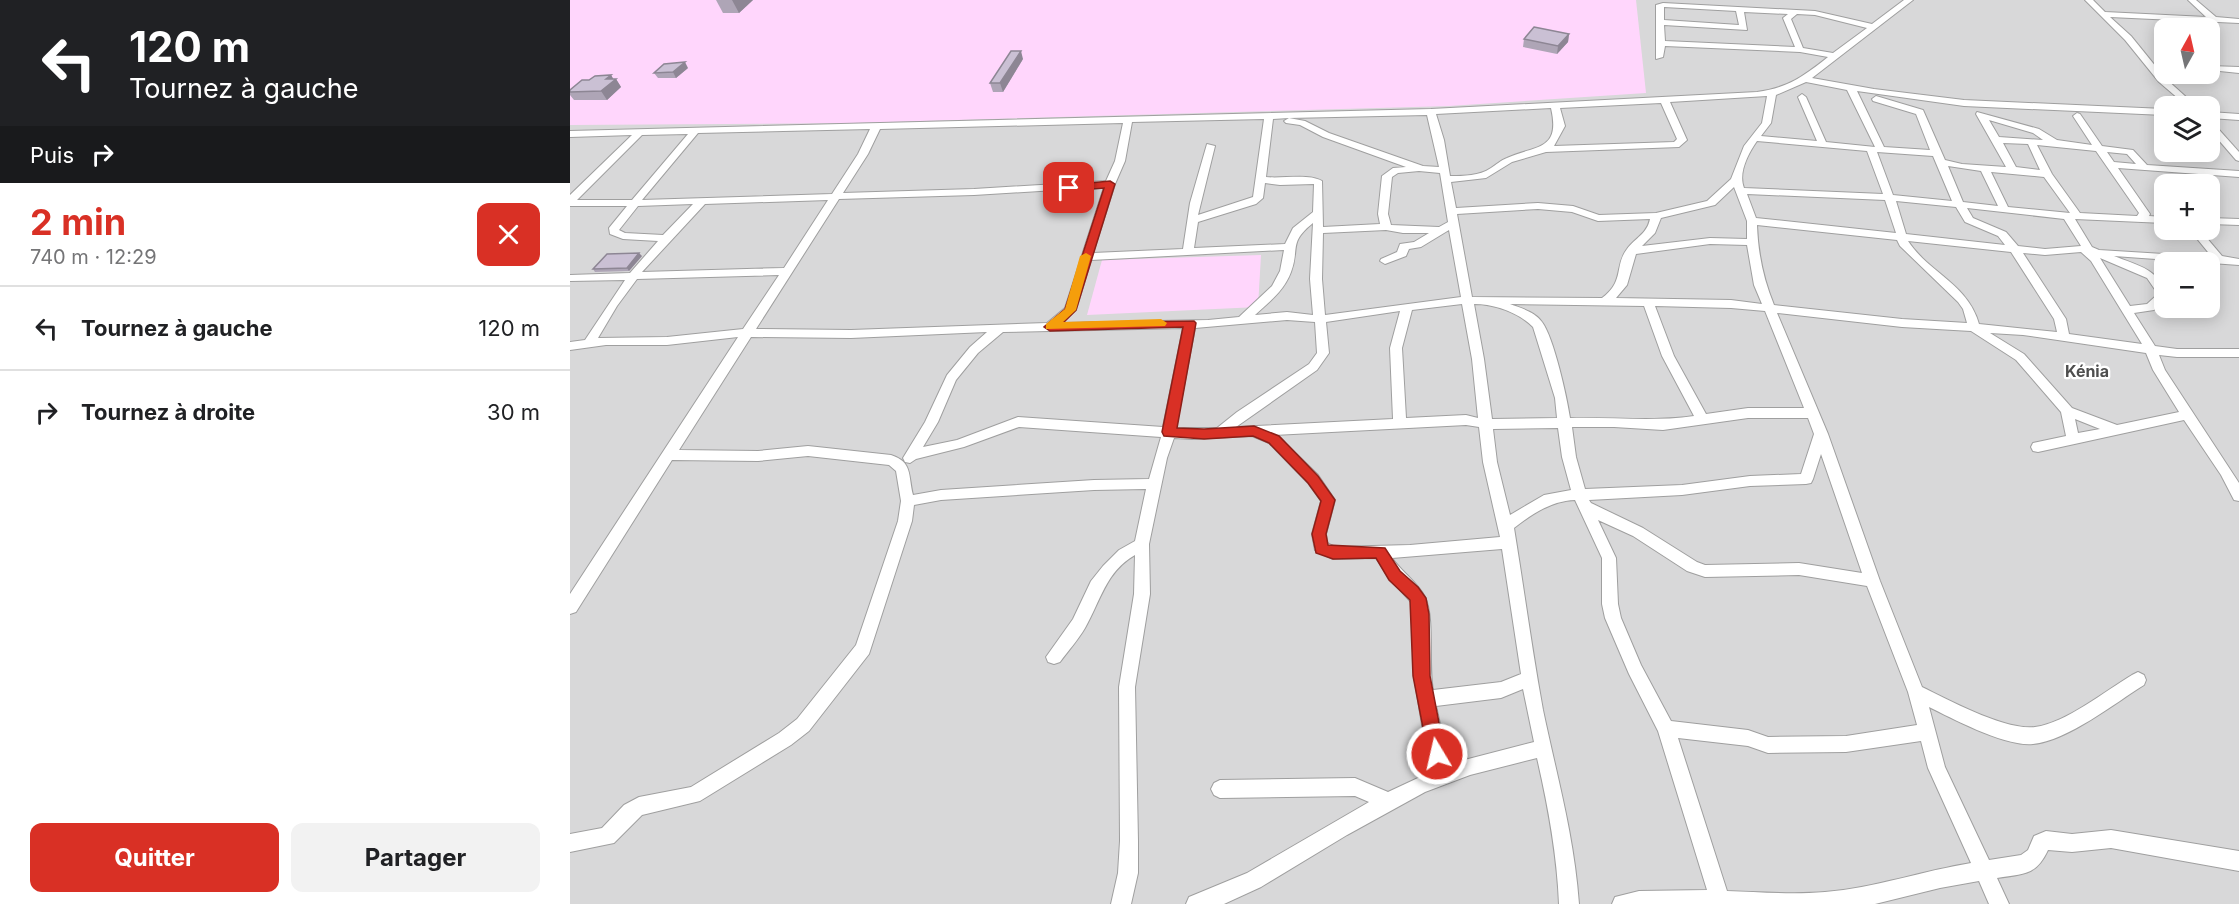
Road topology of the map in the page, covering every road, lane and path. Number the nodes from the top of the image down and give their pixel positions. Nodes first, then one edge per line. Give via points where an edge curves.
1 (1778, 0) edge
2 (2089, 0) edge
3 (2187, 0) edge
4 (2193, 0) edge
5 (1902, 2) edge
6 (1711, 3) edge
7 (1739, 8) junction
8 (1781, 10) junction
9 (1795, 12) junction
10 (2104, 14) junction
11 (2177, 18) edge
12 (2212, 18) edge
13 (2220, 20) edge
14 (2239, 21) edge
15 (1661, 22) junction
16 (1873, 27) junction
17 (1661, 43) junction
18 (1800, 51) junction
19 (1834, 56) junction
20 (1659, 57) dead end
21 (2149, 63) junction
22 (2154, 64) edge
23 (2220, 69) edge
24 (2239, 70) edge
25 (1805, 79) junction
26 (1852, 91) junction
27 (1772, 94) junction
28 (2180, 96) edge
29 (1802, 97) dead end
30 (1664, 99) junction
31 (1939, 99) junction
32 (1555, 105) junction
33 (1431, 112) junction
34 (2154, 112) edge
35 (1982, 115) junction
36 (2077, 116) dead end
37 (2220, 116) edge
38 (2239, 117) edge
39 (1269, 118) junction
40 (1128, 119) junction
41 (877, 125) junction
42 (696, 130) junction
43 (640, 132) junction
44 (570, 134) edge
45 (2220, 136) edge
46 (1754, 138) junction
47 (1996, 140) junction
48 (2031, 142) junction
49 (2054, 143) junction
50 (1823, 145) junction
51 (1210, 146) dead end
52 (2099, 148) junction
53 (1546, 149) junction
54 (1876, 150) junction
55 (1938, 158) junction
56 (2239, 158) edge
57 (2112, 165) junction
58 (1984, 168) junction
59 (2145, 168) junction
60 (1422, 169) junction
61 (2013, 171) junction
62 (2047, 174) junction
63 (2239, 174) edge
64 (1446, 175) junction
65 (1261, 179) junction
66 (570, 183) edge
67 (1110, 184) junction
68 (1738, 185) junction
69 (580, 192) junction
70 (836, 195) junction
71 (1888, 197) junction
72 (570, 202) edge
73 (701, 202) junction
74 (635, 203) junction
75 (1958, 203) junction
76 (2004, 208) junction
77 (1318, 213) junction
78 (1656, 216) junction
79 (2072, 216) junction
80 (2139, 219) junction
81 (1193, 220) junction
82 (2154, 220) edge
83 (1752, 221) junction
84 (2220, 221) edge
85 (1448, 222) junction
86 (2239, 222) edge
87 (1386, 227) junction
88 (1318, 230) junction
89 (1900, 237) junction
90 (664, 238) junction
91 (2203, 240) edge
92 (1753, 242) junction
93 (1289, 247) junction
94 (2014, 248) junction
95 (1631, 251) junction
96 (2095, 252) junction
97 (2213, 252) edge
98 (1188, 253) junction
99 (1086, 257) junction
100 (2154, 257) edge
101 (2220, 259) edge
102 (1385, 261) dead end
103 (2239, 262) edge
104 (786, 271) junction
105 (634, 277) junction
106 (570, 278) edge
107 (1468, 300) junction
108 (1490, 300) junction
109 (1605, 302) junction
110 (1648, 302) junction
111 (1317, 304) junction
112 (1407, 307) junction
113 (1770, 310) junction
114 (2126, 310) junction
115 (1281, 316) junction
116 (1321, 319) junction
117 (1242, 321) junction
118 (1190, 323) junction
119 (1050, 327) junction
120 (1000, 328) junction
121 (1974, 328) junction
122 (747, 333) junction
123 (2064, 336) junction
124 (589, 343) junction
125 (570, 346) edge
126 (2151, 349) junction
127 (2239, 353) edge
128 (2067, 411) junction
129 (1812, 413) junction
130 (2187, 415) junction
131 (1703, 420) junction
132 (1400, 424) junction
133 (1486, 424) junction
134 (1564, 424) junction
135 (1254, 431) junction
136 (2119, 431) junction
137 (1169, 432) junction
138 (1220, 433) junction
139 (1821, 434) junction
140 (2073, 440) junction
141 (2038, 447) dead end
142 (669, 455) junction
143 (912, 455) junction
144 (903, 470) junction
145 (1155, 484) junction
146 (2239, 496) edge
147 (908, 501) junction
148 (1582, 501) junction
149 (1506, 525) junction
150 (1508, 542) junction
151 (1142, 543) junction
152 (1380, 552) junction
153 (1872, 581) junction
154 (570, 607) edge
155 (1054, 657) dead end
156 (1529, 679) junction
157 (2138, 680) dead end
158 (1916, 692) junction
159 (1427, 699) junction
160 (1666, 729) junction
161 (1927, 732) junction
162 (1543, 748) junction
163 (1443, 775) junction
164 (1220, 789) dead end
165 (1389, 801) junction
166 (570, 843) edge
167 (2239, 861) edge
168 (1985, 870) junction
169 (1720, 900) junction
170 (1121, 904) edge
171 (1196, 904) edge
172 (1569, 904) edge
173 (1622, 904) edge
174 (1999, 904) edge

1 - 8 street
2 - 10 street
3 - 4 street
4 - 12 street
5 - 16 street
6 - 7 street
6 - 15 street via 1663,5 1659,7
7 - 8 street
7 - 15 street via 1744,28
8 - 9 street
9 - 16 street
9 - 18 street via 1787,18
10 - 11 street
10 - 21 street
13 - 14 street
15 - 17 street
16 - 19 street
17 - 18 street
17 - 20 street
18 - 19 street
19 - 25 street
21 - 22 street
21 - 28 street
23 - 24 street
25 - 26 street
25 - 27 street
26 - 31 street
26 - 54 street
26 - 55 street via 1920,112
27 - 30 street
27 - 46 street via 1766,123
29 - 50 street
30 - 32 street
30 - 53 street via 1682,140 1676,145
31 - 34 street via 1995,106
31 - 35 street
32 - 33 street
32 - 53 street via 1560,126
33 - 39 street
33 - 64 street
35 - 47 street
35 - 49 street via 2037,131
36 - 52 street
37 - 38 street
39 - 40 street
39 - 60 street via 1302,123
39 - 65 street
40 - 41 street
40 - 67 street via 1120,161
41 - 42 street
41 - 70 street
42 - 43 street
42 - 74 street
43 - 44 street
43 - 69 street
45 - 56 street
46 - 50 street
46 - 68 street via 1742,161
47 - 48 street
47 - 61 street
48 - 49 street
48 - 62 street
49 - 52 street
50 - 54 street
51 - 81 street
52 - 57 street
52 - 59 street via 2130,152
53 - 64 street via 1508,161 1481,176
54 - 55 street
54 - 71 street
55 - 58 street via 1962,167
55 - 75 street
57 - 59 street
57 - 80 street via 2145,214
58 - 61 street
58 - 76 street
59 - 63 street
60 - 64 street
60 - 87 street via 1396,170 1386,176
61 - 62 street
62 - 79 street
64 - 85 street
65 - 77 street via 1314,180 1319,183
65 - 81 street via 1257,200
66 - 69 street
67 - 70 street
67 - 99 street
68 - 71 street
68 - 78 street via 1711,203
68 - 83 street
69 - 72 street
70 - 73 street
70 - 104 street
71 - 75 street
71 - 89 street
72 - 74 street
73 - 74 street
73 - 90 street
74 - 90 street via 614,231 622,236
75 - 76 street
75 - 94 street via 1971,222 2002,234
76 - 79 street
77 - 88 street
77 - 93 street via 1297,230
78 - 85 street via 1598,218 1573,209 1538,206
78 - 95 street via 1648,237
79 - 80 street
79 - 96 street via 2088,249
80 - 82 street
81 - 98 street
83 - 89 street
83 - 92 street
84 - 86 street
85 - 87 street via 1402,230
85 - 102 street via 1417,245 1404,246 1402,254
85 - 107 street
87 - 88 street
88 - 111 street
89 - 94 street
89 - 121 street via 1962,299
90 - 105 street
91 - 97 street
92 - 95 street via 1710,241
92 - 113 street via 1760,285
93 - 98 street
93 - 117 street via 1283,280
94 - 114 street via 2045,252 2084,249 2095,259
94 - 123 street via 2060,319
95 - 109 street via 1622,285
96 - 100 street
96 - 114 street via 2151,276 2164,295 2150,307
98 - 99 street
99 - 119 street via 1070,310
101 - 103 street
104 - 105 street
104 - 122 street
105 - 106 street
105 - 124 street via 615,299
107 - 108 street
107 - 112 street
107 - 133 street
108 - 109 street
108 - 134 street via 1538,323
109 - 110 street
110 - 113 street via 1731,304
110 - 131 street via 1668,356
111 - 115 street
111 - 116 street
112 - 116 street
112 - 132 street via 1396,348
113 - 121 street
113 - 129 street
114 - 126 street
115 - 116 street
115 - 117 street
116 - 138 street via 1320,360
117 - 118 street
118 - 119 street
118 - 137 street
119 - 120 street
120 - 122 street via 810,335
120 - 143 street via 974,350 951,378
121 - 123 street
121 - 128 street via 2020,357
122 - 124 street
122 - 142 street
123 - 126 street
124 - 125 street
126 - 127 street
126 - 130 street via 2159,370
128 - 136 street
128 - 140 street
129 - 131 street via 1748,413
129 - 139 street
130 - 136 street
130 - 146 street
131 - 134 street via 1663,425
132 - 133 street via 1466,420
132 - 135 street
133 - 134 street
133 - 149 street via 1494,483
134 - 148 street
135 - 138 street
135 - 152 street via 1274,440 1328,500 1319,534 1322,549 1333,553
136 - 140 street
137 - 138 street
137 - 143 street via 1018,422 949,447
137 - 145 street
139 - 148 street via 1806,480 1750,481
139 - 153 street
140 - 141 street
142 - 144 street via 822,452 891,460
142 - 154 street
143 - 144 street
144 - 147 street
145 - 147 street via 952,494
145 - 151 street
147 - 166 street via 899,544 863,649 803,725 694,795 639,806 607,836
148 - 149 street via 1566,494 1552,497
148 - 153 street via 1705,571 1799,569
148 - 160 street via 1609,558 1613,618
149 - 150 street
150 - 152 street
150 - 156 street
151 - 155 street via 1108,570 1096,586 1079,624
151 - 170 street via 1140,615 1127,687 1129,841 1128,873
152 - 159 street via 1395,575 1418,598
153 - 158 street
156 - 159 street via 1501,690
156 - 162 street
157 - 158 street via 2050,732 2032,736 1971,718
158 - 161 street
159 - 163 street
160 - 161 street via 1748,738 1768,745 1846,744
160 - 169 street
161 - 168 street via 1946,788
162 - 163 street
162 - 172 street via 1557,806
163 - 165 street
164 - 165 street via 1355,788
165 - 171 street via 1275,870 1241,888
167 - 168 street via 2111,839 2072,843 2046,840 2025,864
168 - 169 street via 1825,902
168 - 174 street
169 - 173 street

